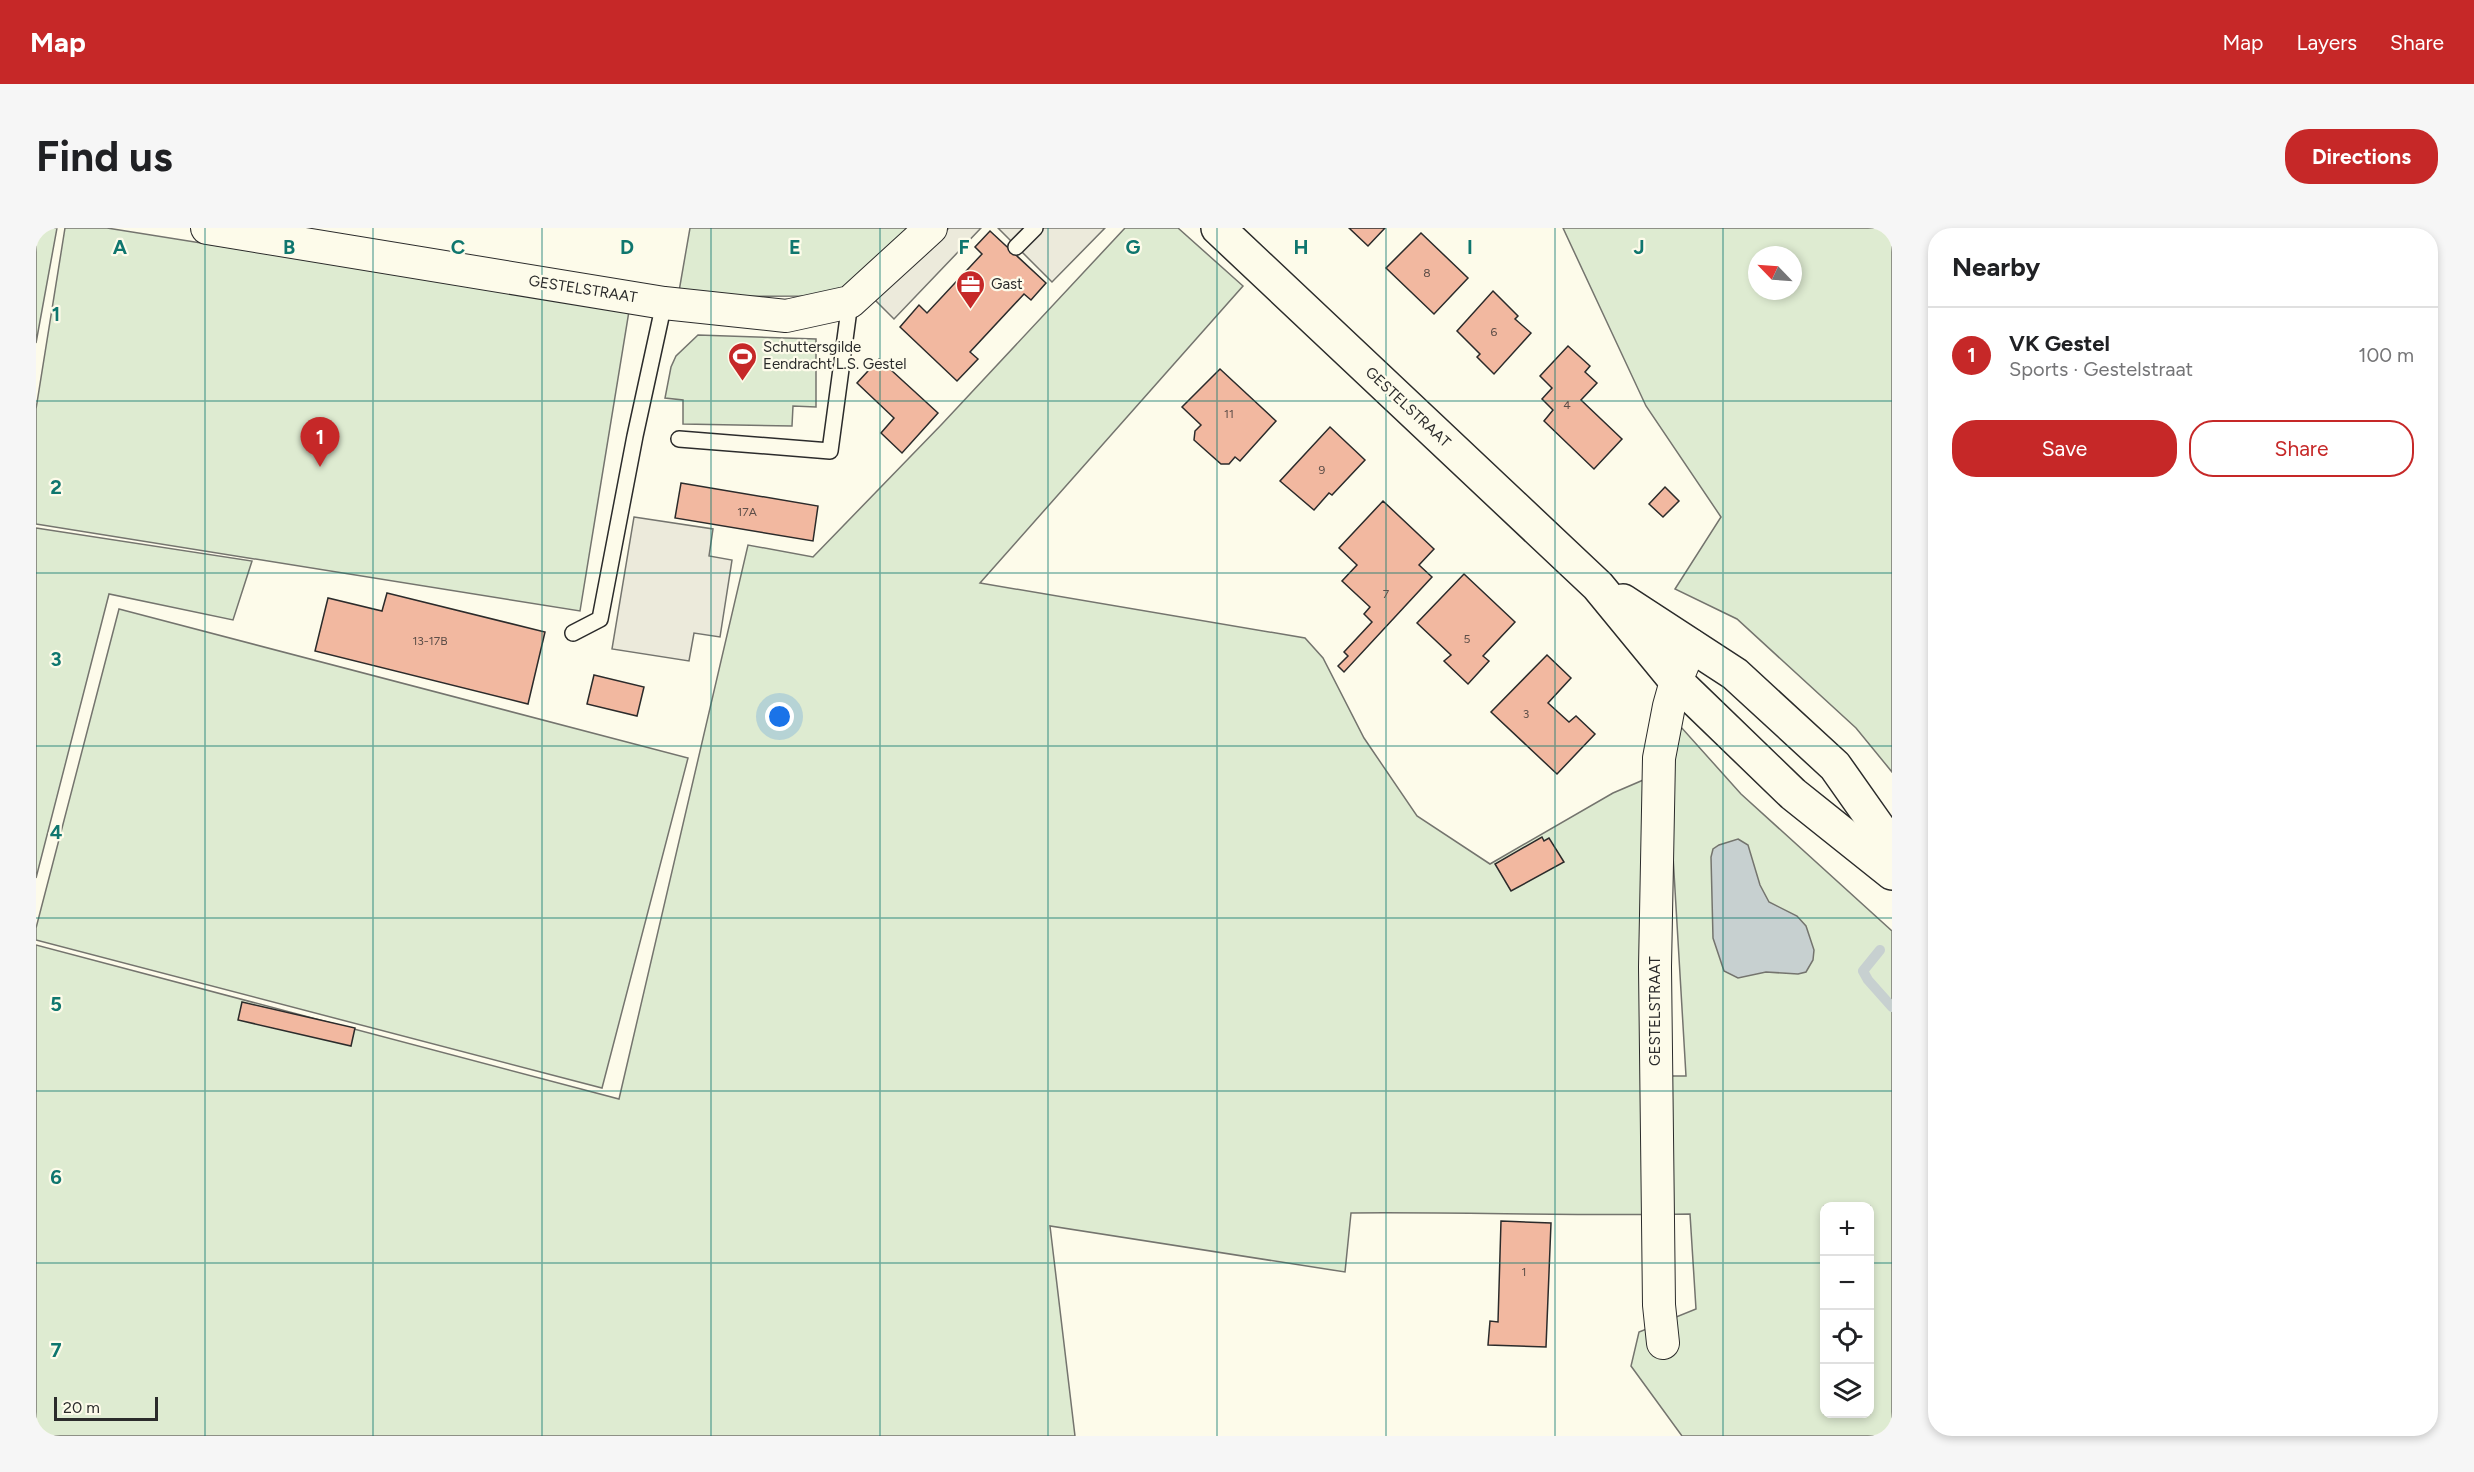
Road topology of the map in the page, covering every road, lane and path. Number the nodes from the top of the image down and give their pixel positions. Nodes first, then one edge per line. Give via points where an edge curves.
1 (207, 228) edge
2 (931, 228) edge
3 (1035, 228) edge
4 (1218, 228) edge
5 (1016, 247) dead end
6 (850, 302) junction
7 (664, 303) junction
8 (679, 439) dead end
9 (1598, 586) junction
10 (573, 633) dead end
11 (1691, 645) junction
12 (1676, 681) junction
13 (1892, 847) edge
14 (1892, 873) edge
15 (1663, 1343) dead end

1 - 7 street, GESTELSTRAAT
2 - 6 street
3 - 5 lane
4 - 9 main road, GESTELSTRAAT
6 - 7 street, GESTELSTRAAT via 786,316
6 - 8 lane via 830,451
7 - 10 lane via 600,619
9 - 11 main road, GESTELSTRAAT
9 - 12 main road, GESTELSTRAAT
11 - 12 street, GESTELSTRAAT
11 - 13 main road, GESTELSTRAAT via 1735,674 1835,766
12 - 14 main road, GESTELSTRAAT via 1793,794
12 - 15 street, GESTELSTRAAT via 1659,758 1654,967 1659,1305

